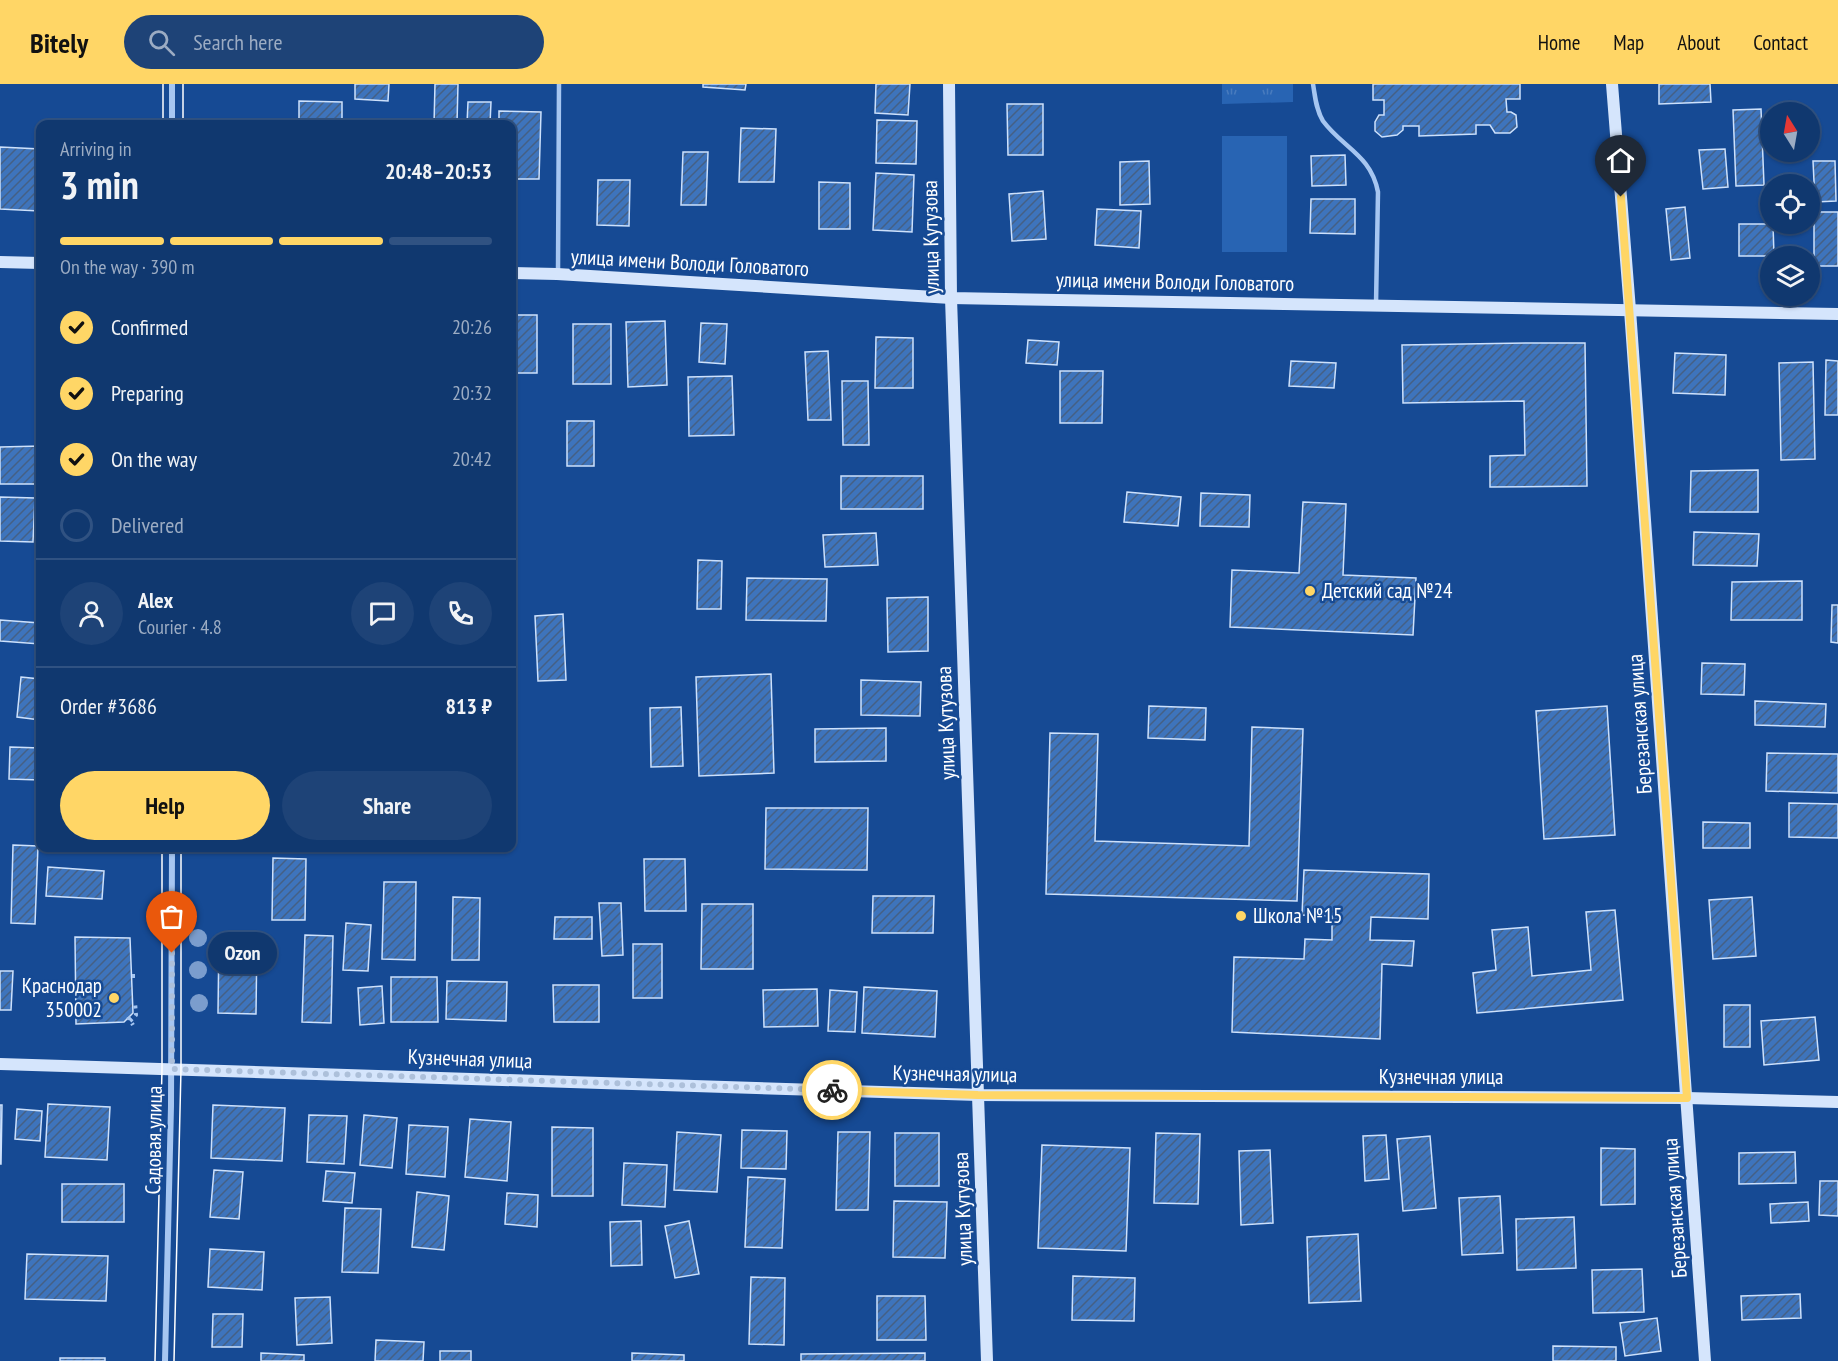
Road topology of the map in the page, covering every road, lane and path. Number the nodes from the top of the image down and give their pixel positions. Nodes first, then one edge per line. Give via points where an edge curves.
1 (172, 84) edge
2 (559, 84) edge
3 (949, 84) edge
4 (1313, 84) edge
5 (1612, 84) edge
6 (172, 120) edge
7 (0, 262) edge
8 (36, 263) edge
9 (516, 273) edge
10 (558, 274) junction
11 (951, 298) junction
12 (1376, 305) junction
13 (1630, 310) junction
14 (1838, 314) edge
15 (172, 852) edge
16 (132, 976) dead end
17 (138, 976) dead end
18 (135, 1002) dead end
19 (130, 1021) dead end
20 (0, 1064) edge
21 (172, 1069) junction
22 (978, 1095) junction
23 (1687, 1098) junction
24 (1838, 1102) edge
25 (165, 1361) edge
26 (987, 1361) edge
27 (1705, 1361) edge

1 - 6 street
2 - 10 lane
3 - 11 street, улица Кутузова
4 - 12 lane via 1323,121 1371,168 1376,180
5 - 13 street, Березанская улица
7 - 8 street
9 - 10 street, улица имени Володи Головатого
10 - 11 street, улица имени Володи Головатого
11 - 12 street, улица имени Володи Головатого
11 - 22 street, улица Кутузова
12 - 13 street, улица имени Володи Головатого
13 - 14 street, улица имени Володи Головатого
13 - 23 street, Березанская улица
15 - 21 street, Садовая улица
16 - 17 path
18 - 19 path via 136,1015
20 - 21 street, Кузнечная улица
21 - 22 street, Кузнечная улица
21 - 25 street, Садовая улица
22 - 23 street, Кузнечная улица
22 - 26 street, улица Кутузова
23 - 24 street, Кузнечная улица
23 - 27 street, Березанская улица

